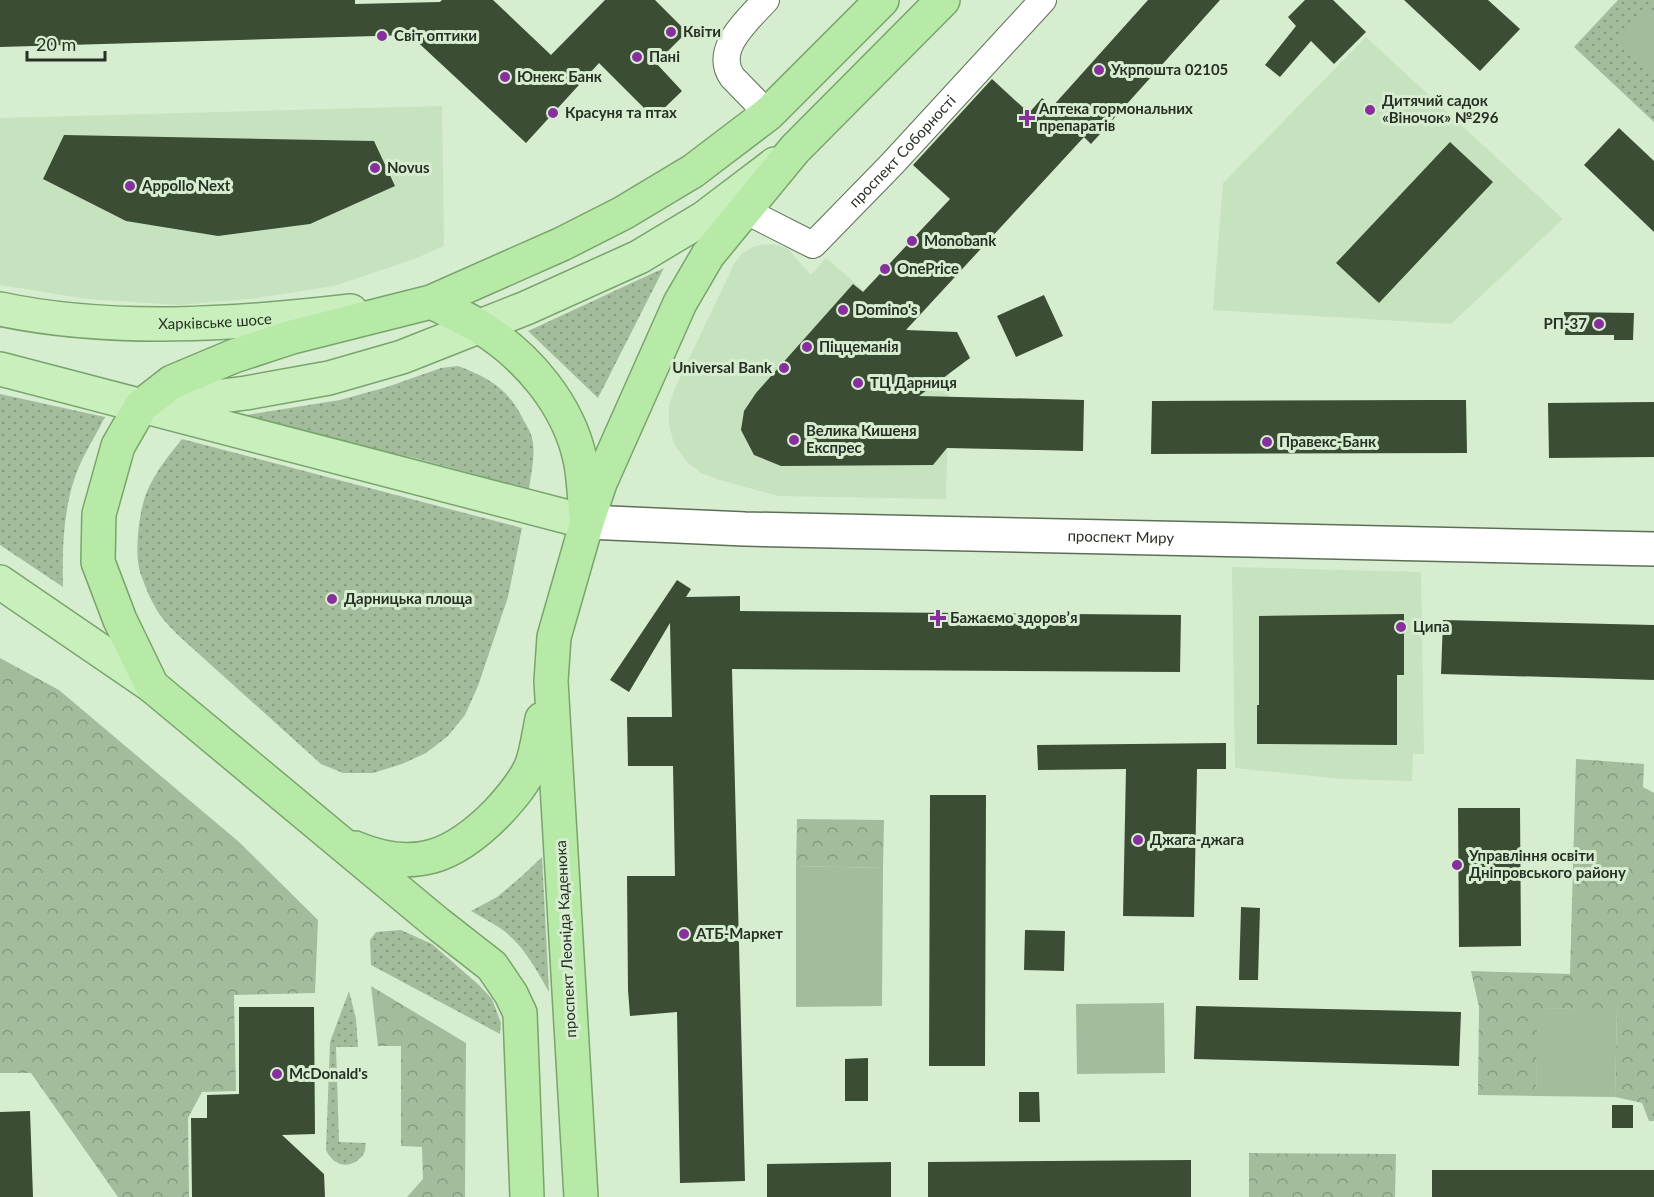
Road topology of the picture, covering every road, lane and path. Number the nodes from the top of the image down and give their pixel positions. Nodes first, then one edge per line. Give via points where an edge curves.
1 (766, 0) edge
2 (882, 0) edge
3 (943, 0) edge
4 (1043, 0) edge
5 (768, 114) junction
6 (795, 149) junction
7 (744, 210) junction
8 (431, 302) junction
9 (0, 309) edge
10 (479, 326) junction
11 (0, 369) edge
12 (141, 406) junction
13 (587, 522) junction
14 (1654, 549) edge
15 (0, 582) edge
16 (551, 681) junction
17 (152, 686) junction
18 (342, 843) junction
19 (527, 1197) edge
20 (581, 1197) edge

1 - 5 street via 740,29 726,52 726,61 732,77
2 - 5 highway
3 - 6 highway
4 - 7 street, проспект Соборності via 813,245
5 - 8 highway via 693,171 623,213
6 - 7 highway
6 - 10 main road via 704,218 639,257
7 - 13 highway via 708,255 680,303 600,483
8 - 9 main road, Харківське шосе via 279,320 186,324 54,317
8 - 10 highway
8 - 12 highway via 234,356 172,382
10 - 12 main road via 402,357 329,378
10 - 13 highway via 528,364 553,396 570,427 580,459
11 - 12 main road
12 - 13 main road
12 - 17 highway via 118,446 108,480 99,514 98,562
13 - 14 main road, проспект Миру via 745,529
13 - 16 highway via 554,637
15 - 17 main road
16 - 18 highway via 532,763 514,795 482,829 455,848 431,858 405,861 372,855
16 - 20 highway, проспект Леоніда Каденюка
17 - 18 highway
18 - 19 highway via 492,966 511,994 520,1013

